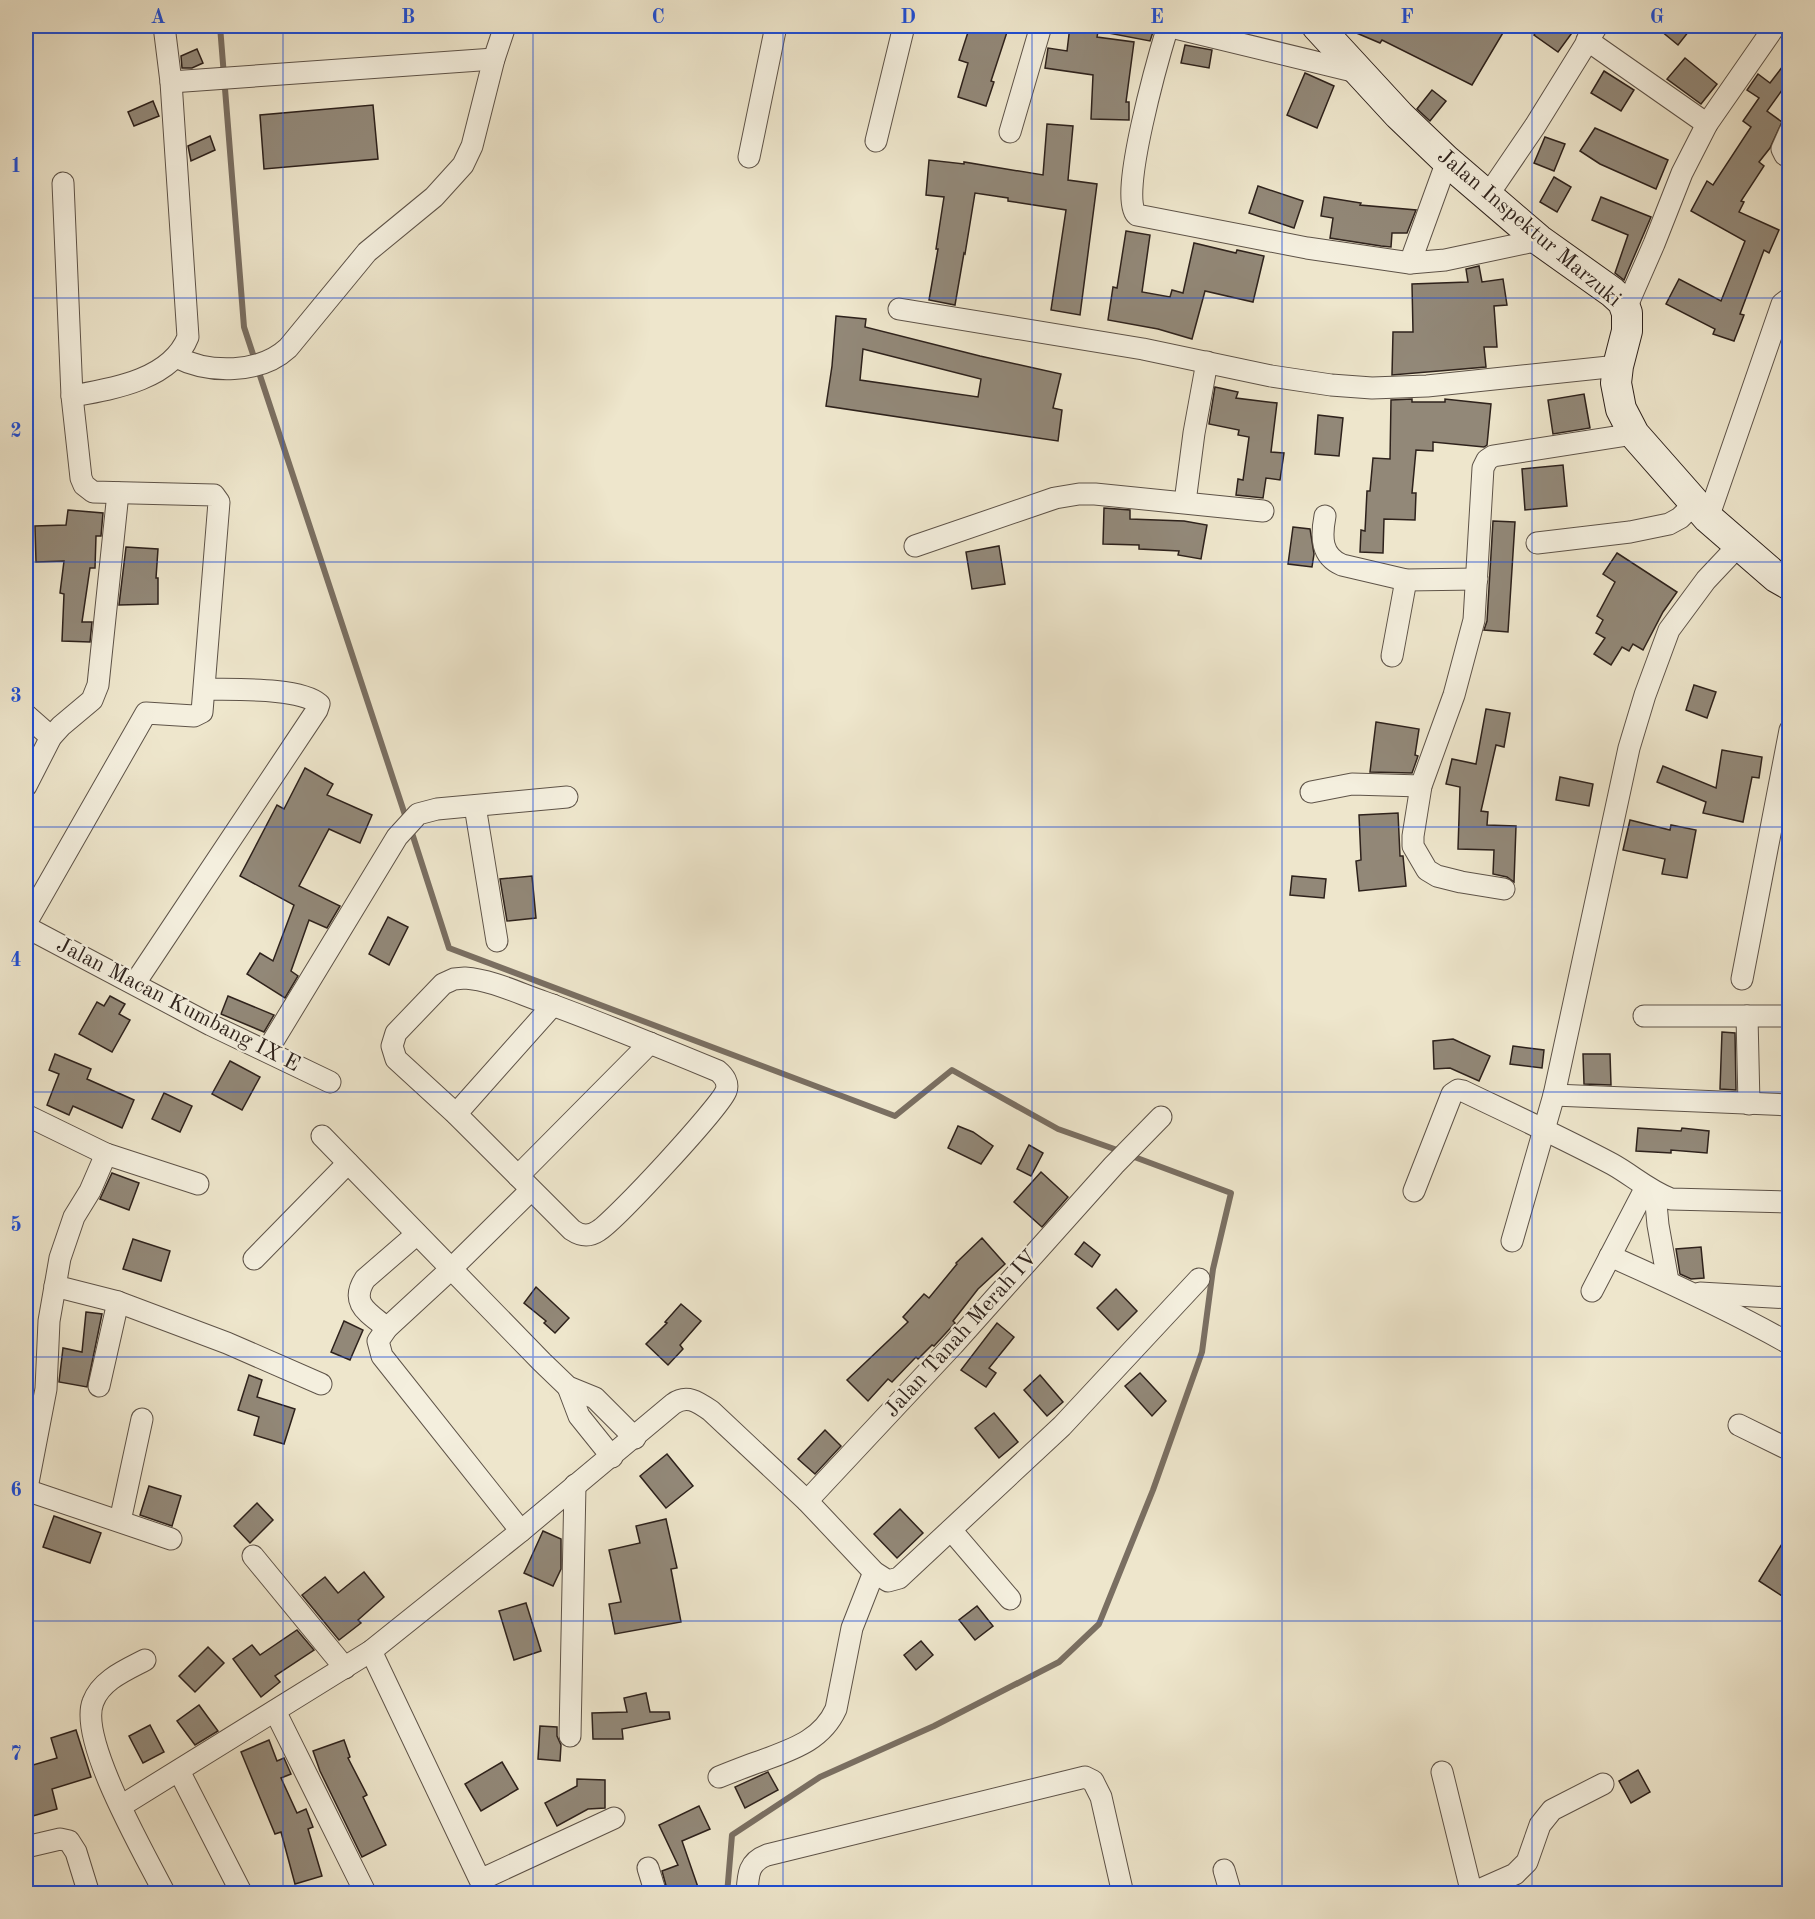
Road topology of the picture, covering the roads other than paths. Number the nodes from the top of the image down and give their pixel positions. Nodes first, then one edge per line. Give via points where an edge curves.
1 (164, 26) edge
2 (506, 26) edge
3 (776, 26) edge
4 (904, 26) edge
5 (1041, 26) edge
6 (1168, 26) edge
7 (1775, 26) edge
8 (1321, 27) edge
9 (1592, 33) edge
10 (494, 59) junction
11 (1360, 73) junction
12 (171, 82) junction
13 (1707, 124) junction
14 (1790, 131) edge
15 (1010, 132) dead end
16 (876, 141) dead end
17 (749, 157) dead end
18 (1790, 157) edge
19 (1447, 162) junction
20 (63, 183) dead end
21 (1488, 195) junction
22 (1539, 240) junction
23 (1410, 263) junction
24 (1790, 298) edge
25 (1626, 308) junction
26 (899, 309) dead end
27 (176, 357) junction
28 (1207, 362) junction
29 (1618, 366) junction
30 (72, 396) junction
31 (1634, 434) junction
32 (118, 493) junction
33 (1185, 502) junction
34 (1263, 511) dead end
35 (1701, 511) junction
36 (1325, 516) dead end
37 (1537, 543) dead end
38 (915, 546) dead end
39 (1738, 546) junction
40 (1477, 579) junction
41 (1406, 580) junction
42 (1790, 585) edge
43 (1392, 656) dead end
44 (205, 689) junction
45 (26, 715) edge
46 (1790, 730) edge
47 (51, 737) junction
48 (26, 786) edge
49 (1421, 786) junction
50 (1311, 792) dead end
51 (567, 796) dead end
52 (475, 806) junction
53 (1504, 889) dead end
54 (26, 925) edge
55 (496, 940) dead end
56 (1742, 979) dead end
57 (135, 984) junction
58 (553, 1005) junction
59 (1644, 1016) dead end
60 (1747, 1016) junction
61 (1790, 1016) edge
62 (650, 1042) junction
63 (267, 1051) junction
64 (330, 1083) dead end
65 (1554, 1095) junction
66 (1749, 1104) junction
67 (1790, 1105) edge
68 (26, 1114) edge
69 (456, 1114) junction
70 (1161, 1117) dead end
71 (1545, 1130) junction
72 (322, 1136) dead end
73 (106, 1154) junction
74 (348, 1163) junction
75 (524, 1183) junction
76 (198, 1184) dead end
77 (1650, 1190) junction
78 (1414, 1191) dead end
79 (1790, 1202) edge
80 (417, 1234) junction
81 (1512, 1241) dead end
82 (1610, 1256) junction
83 (254, 1259) dead end
84 (451, 1269) junction
85 (1199, 1279) dead end
86 (1668, 1281) junction
87 (55, 1286) junction
88 (1592, 1291) dead end
89 (1691, 1293) junction
90 (1790, 1298) edge
91 (118, 1302) junction
92 (387, 1328) junction
93 (1790, 1344) edge
94 (321, 1384) dead end
95 (99, 1386) dead end
96 (568, 1387) junction
97 (142, 1419) dead end
98 (1739, 1425) dead end
99 (635, 1438) junction
100 (29, 1449) edge
101 (1790, 1450) edge
102 (612, 1457) junction
103 (575, 1485) junction
104 (26, 1492) edge
105 (807, 1501) junction
106 (120, 1521) junction
107 (951, 1530) junction
108 (521, 1532) junction
109 (171, 1539) dead end
110 (253, 1556) dead end
111 (874, 1572) junction
112 (1010, 1599) dead end
113 (371, 1651) junction
114 (146, 1660) dead end
115 (345, 1668) junction
116 (275, 1711) junction
117 (570, 1736) dead end
118 (179, 1771) junction
119 (1442, 1772) dead end
120 (719, 1777) dead end
121 (1604, 1784) dead end
122 (121, 1806) junction
123 (614, 1818) dead end
124 (26, 1847) edge
125 (648, 1868) dead end
126 (1224, 1870) dead end
127 (89, 1893) edge
128 (165, 1893) edge
129 (242, 1893) edge
130 (366, 1893) edge
131 (656, 1893) edge
132 (747, 1893) edge
133 (1123, 1893) edge
134 (1231, 1893) edge
135 (1472, 1893) edge

1 - 12 street
2 - 10 street
3 - 17 street
4 - 16 street
5 - 15 street
6 - 11 street
6 - 23 street via 1136,151 1133,212 1142,217 1295,246
7 - 13 street
8 - 11 street, Jalan Inspektur Marzuki
9 - 13 street
9 - 21 street
10 - 12 street
10 - 27 street via 472,146 463,165 434,197 367,252 299,337 278,357 226,369 196,366
11 - 19 street, Jalan Inspektur Marzuki
12 - 27 street via 188,326 188,337
13 - 25 street via 1682,173
14 - 18 street via 1782,149
19 - 21 street, Jalan Inspektur Marzuki
19 - 23 street
20 - 30 street
21 - 22 street, Jalan Inspektur Marzuki
22 - 23 street via 1445,260
22 - 25 street, Jalan Inspektur Marzuki via 1620,298
24 - 35 street via 1782,304
25 - 29 street, Jalan Inspektur Marzuki via 1627,331
26 - 28 street
27 - 30 street via 123,387
28 - 29 street via 1311,382 1372,388
28 - 33 street
29 - 31 street, Jalan Inspektur Marzuki via 1621,409
30 - 32 street via 84,485 93,492
31 - 35 street, Jalan Inspektur Marzuki
31 - 40 street via 1507,453 1487,460 1482,475
32 - 44 street via 214,495 219,500
32 - 47 street via 98,686 92,700
33 - 34 street
33 - 38 street via 1065,495
35 - 37 street via 1670,524 1630,532
35 - 39 street, Jalan Inspektur Marzuki
36 - 41 street via 1325,551 1334,562
39 - 42 street, Jalan Inspektur Marzuki
39 - 65 street via 1706,580 1669,630 1645,695 1629,748
40 - 41 street
40 - 49 street via 1466,656
41 - 43 street
44 - 54 street via 200,715 146,713
44 - 57 street via 279,692 313,699 319,704
45 - 47 street
46 - 56 street
47 - 48 street
49 - 50 street via 1352,784
49 - 53 street via 1413,846 1427,870 1445,879
51 - 52 street
52 - 55 street
52 - 63 street via 429,810 418,814 401,831
54 - 57 street, Jalan Macan Kumbang IX E
57 - 63 street, Jalan Macan Kumbang IX E
58 - 62 street
58 - 69 street
58 - 69 street via 489,982 454,980 436,990 396,1033 392,1046 396,1059
59 - 60 street
60 - 61 street
60 - 66 street
62 - 75 street
62 - 75 street via 718,1071 726,1081 725,1093 706,1117 599,1231 578,1234
63 - 64 street, Jalan Macan Kumbang IX E
65 - 66 street
65 - 71 street
66 - 67 street
68 - 73 street
69 - 75 street
70 - 105 street, Jalan Tanah Merah IV
71 - 77 street via 1629,1173
71 - 78 street via 1463,1090 1455,1091
71 - 81 street
72 - 74 street
73 - 76 street
73 - 87 street via 67,1233
74 - 80 street
74 - 83 street
75 - 84 street
77 - 79 street via 1671,1199
77 - 82 street
77 - 86 street
80 - 84 street
80 - 92 street via 359,1289 363,1307
82 - 86 street
82 - 88 street
84 - 92 street
84 - 96 street
85 - 107 street via 1062,1426
86 - 89 street
87 - 91 street
87 - 100 street via 48,1330 46,1389
89 - 90 street
89 - 93 street
91 - 94 street
91 - 95 street
92 - 108 street via 378,1341 382,1356
96 - 99 street via 596,1398
96 - 102 street via 579,1416
97 - 106 street
98 - 101 street
99 - 102 street
99 - 105 street via 677,1401 693,1400 711,1411
100 - 104 street
102 - 103 street
103 - 108 street
103 - 117 street
104 - 106 street
105 - 111 street
106 - 109 street
107 - 111 street via 899,1578 888,1581
107 - 112 street
108 - 113 street
110 - 115 street
111 - 120 street via 852,1628 831,1719 802,1746
113 - 115 street
113 - 123 street via 480,1880
114 - 122 street via 100,1689 90,1715 103,1766
115 - 116 street
116 - 118 street
116 - 130 street
118 - 122 street
118 - 129 street
119 - 135 street
121 - 135 street via 1552,1810 1540,1825 1527,1862 1515,1874
122 - 128 street
124 - 127 street via 60,1839 69,1841
125 - 131 street
126 - 134 street
132 - 133 street via 751,1865 767,1855 1085,1777 1093,1781 1101,1797

